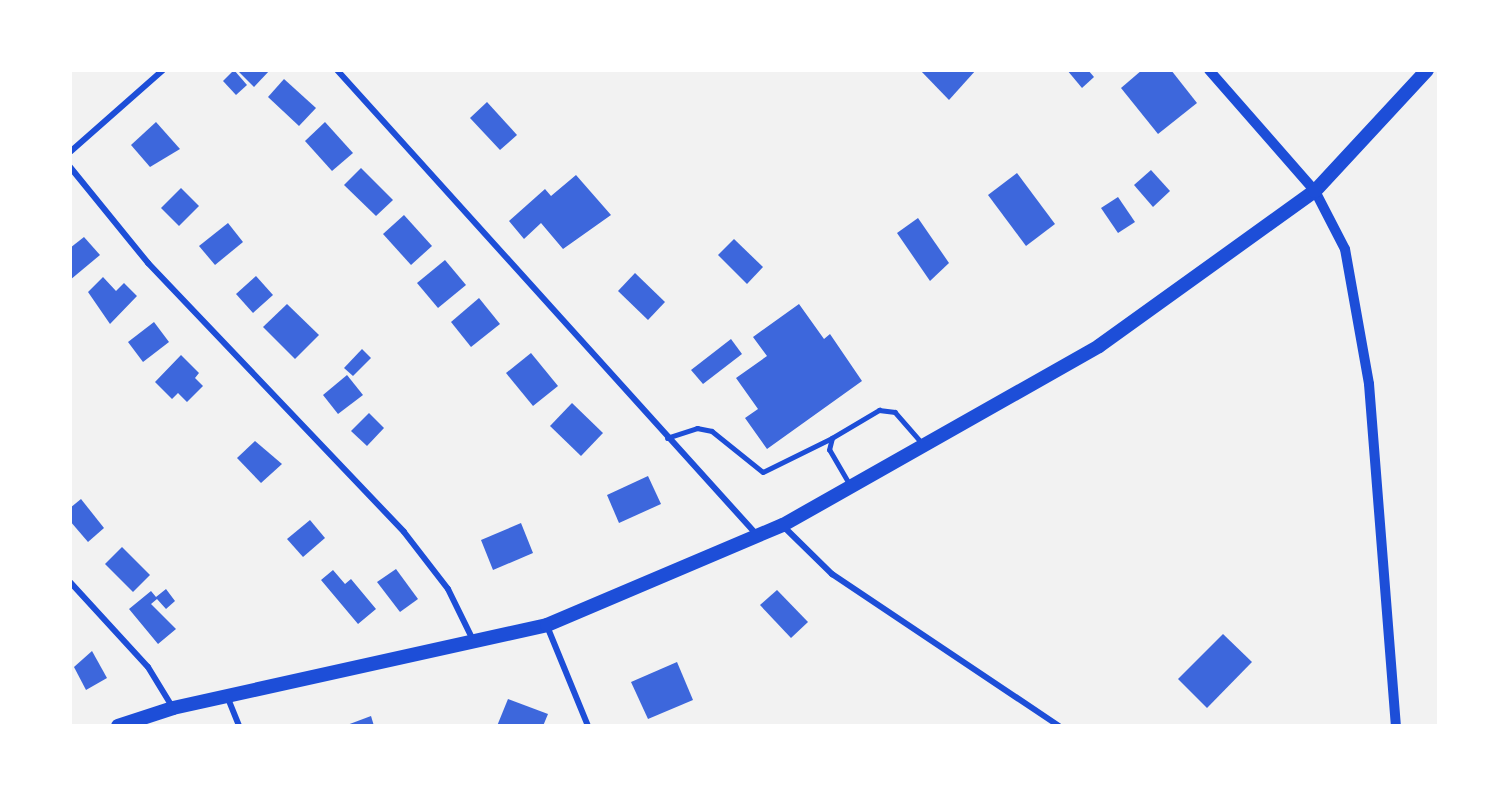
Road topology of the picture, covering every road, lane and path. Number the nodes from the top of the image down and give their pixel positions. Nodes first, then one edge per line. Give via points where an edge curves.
1 (163, 70) edge
2 (337, 70) edge
3 (1209, 70) edge
4 (1427, 70) edge
5 (70, 152) edge
6 (70, 167) edge
7 (1315, 191) junction
8 (667, 438) junction
9 (832, 438) junction
10 (924, 445) junction
11 (851, 487) junction
12 (783, 525) junction
13 (758, 536) junction
14 (70, 582) edge
15 (547, 625) junction
16 (474, 641) junction
17 (227, 696) junction
18 (173, 708) junction
19 (118, 726) edge
20 (239, 726) edge
21 (588, 726) edge
22 (1059, 726) edge
23 (1396, 726) edge

1 - 5 street
2 - 8 street
3 - 7 street
4 - 7 main road
6 - 16 street via 148,263 404,532 448,589
7 - 10 main road via 1099,346
7 - 23 street via 1344,249 1358,299
8 - 9 lane via 697,428 712,431 763,472
8 - 13 street
9 - 10 lane via 879,410 895,412
9 - 11 lane via 829,450
10 - 11 main road
11 - 12 main road
12 - 13 main road
12 - 22 street via 832,574
13 - 15 main road
14 - 18 street via 148,667
15 - 16 main road
15 - 21 street
16 - 17 main road
17 - 18 main road
17 - 20 street
18 - 19 main road

